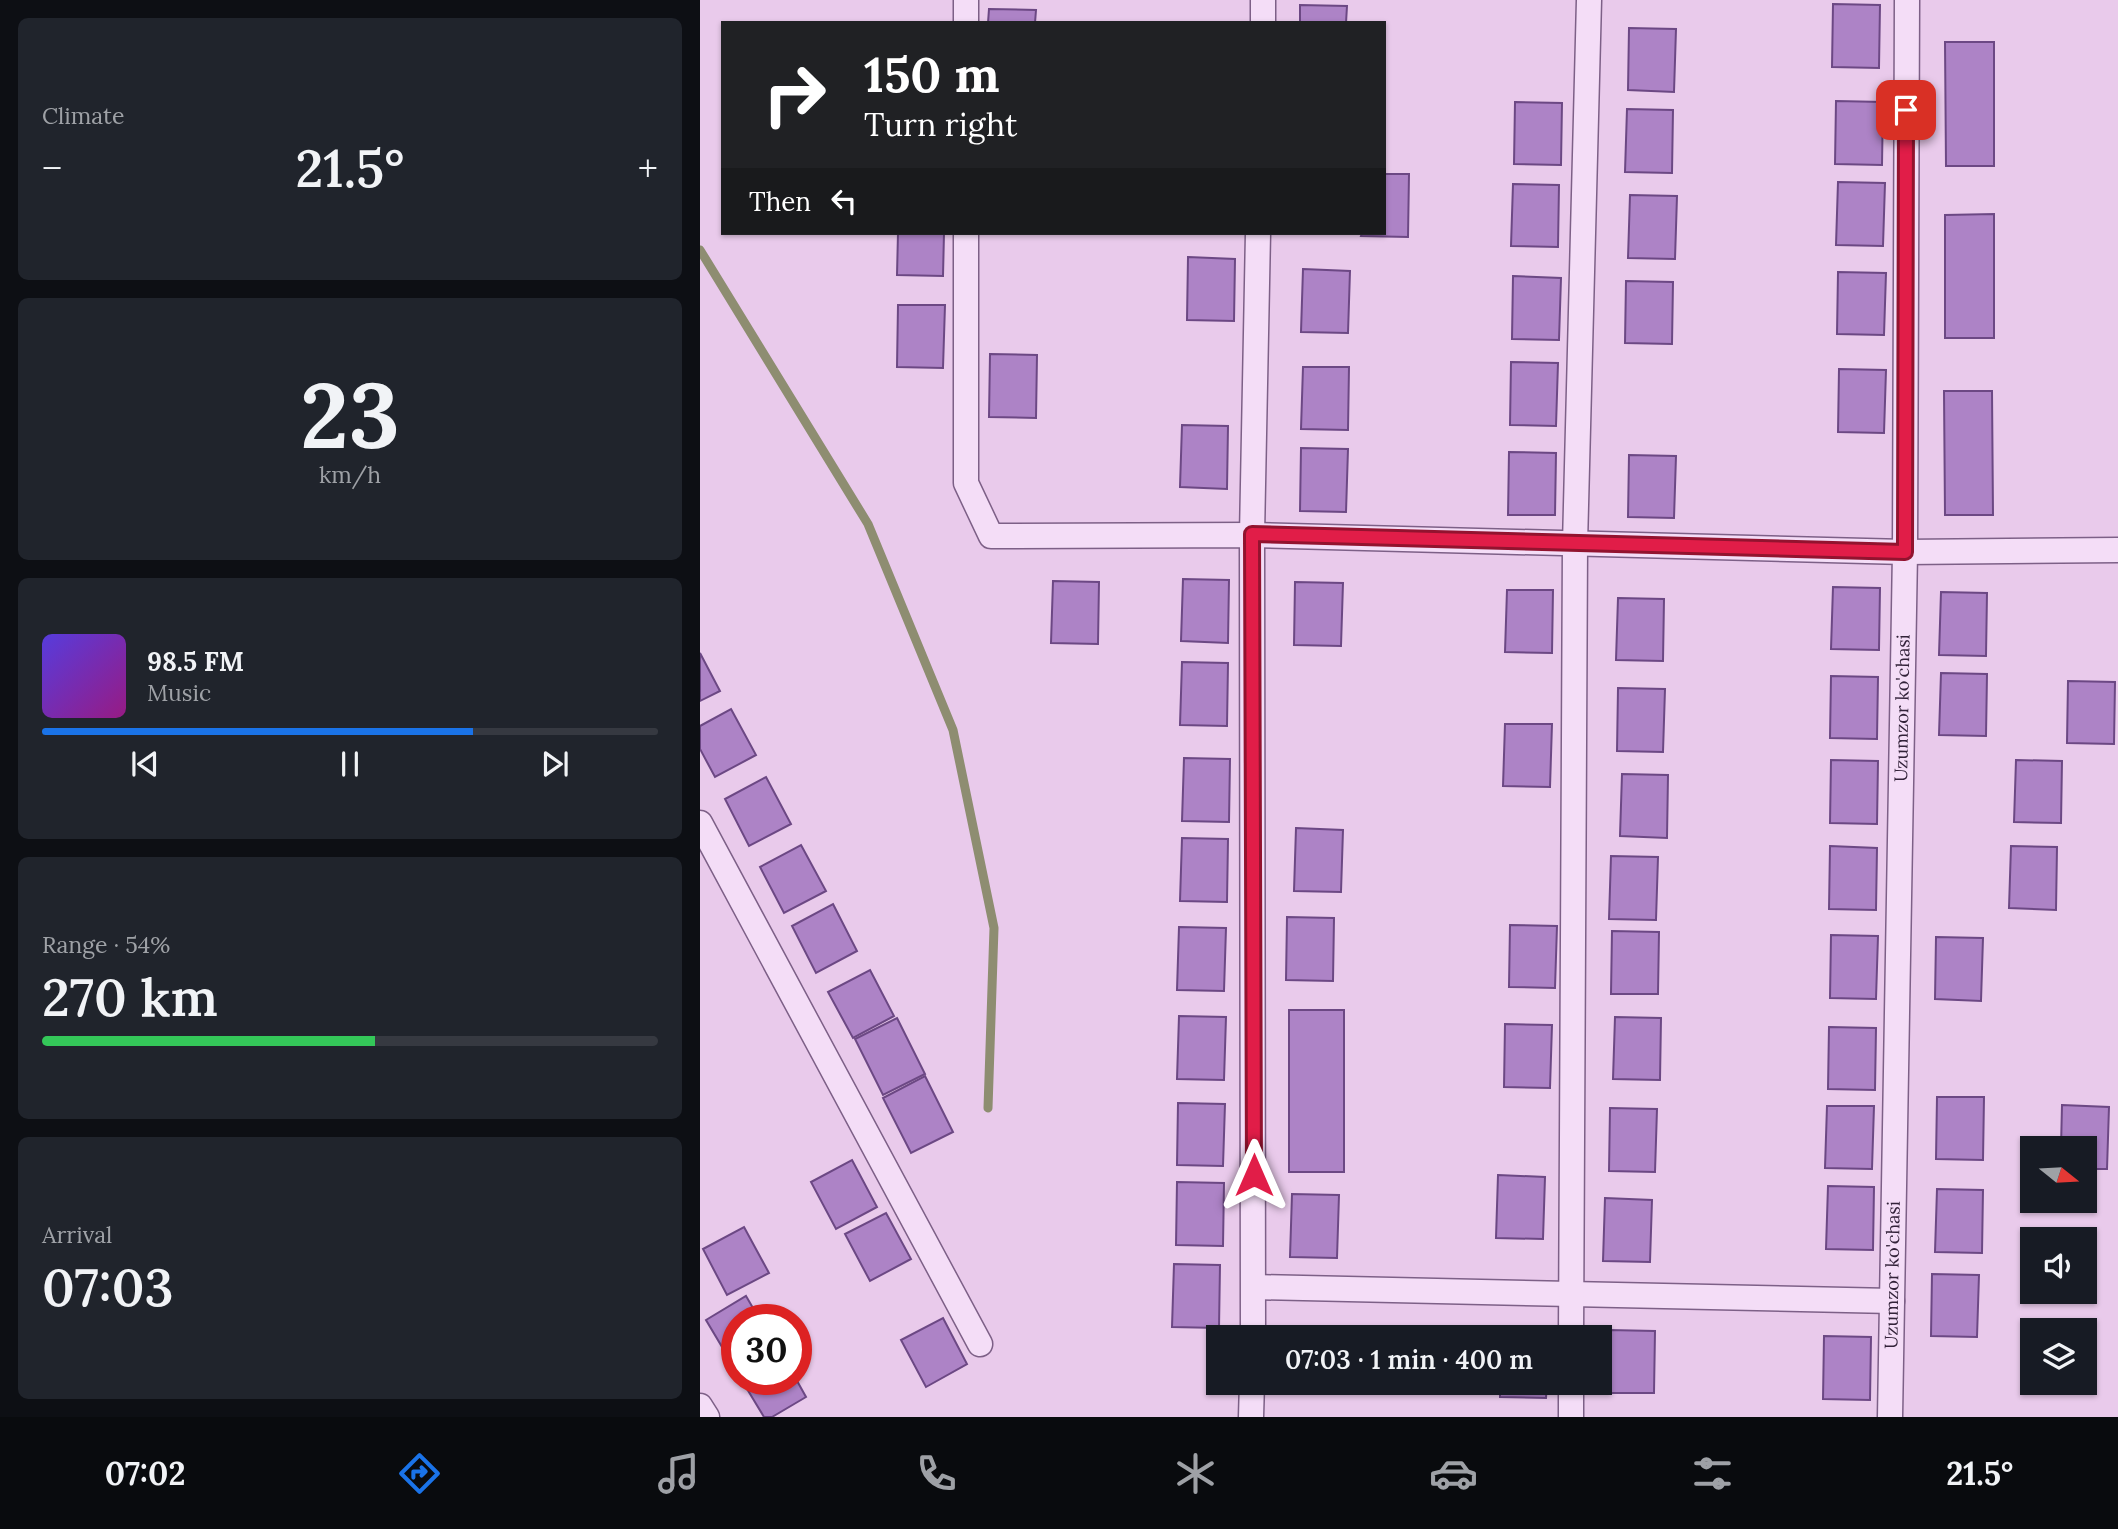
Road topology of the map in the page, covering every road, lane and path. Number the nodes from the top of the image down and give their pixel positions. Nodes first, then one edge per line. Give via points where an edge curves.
1 (966, 0) edge
2 (1263, 0) edge
3 (1589, 0) edge
4 (1907, 0) edge
5 (966, 21) edge
6 (1263, 21) edge
7 (966, 235) edge
8 (1258, 235) edge
9 (1252, 534) junction
10 (1575, 544) junction
11 (2118, 550) edge
12 (1905, 552) junction
13 (700, 823) edge
14 (1254, 1287) junction
15 (1571, 1293) junction
16 (1892, 1301) junction
17 (1253, 1325) edge
18 (1571, 1325) edge
19 (980, 1344) dead end
20 (1252, 1395) edge
21 (1571, 1395) edge
22 (700, 1406) edge
23 (707, 1417) edge
24 (1251, 1417) edge
25 (1571, 1417) edge
26 (1890, 1417) edge

1 - 5 street
2 - 6 street
3 - 10 street
4 - 12 street, Uzumzor ko'chasi
7 - 9 street via 966,483 991,536
8 - 9 street
9 - 10 street
9 - 14 street
10 - 12 street
10 - 15 street
11 - 12 street
12 - 16 street, Uzumzor ko'chasi
13 - 19 street
14 - 15 street
14 - 17 street
15 - 16 street
15 - 18 street
16 - 26 street, Uzumzor ko'chasi
20 - 24 street
21 - 25 street
22 - 23 street

